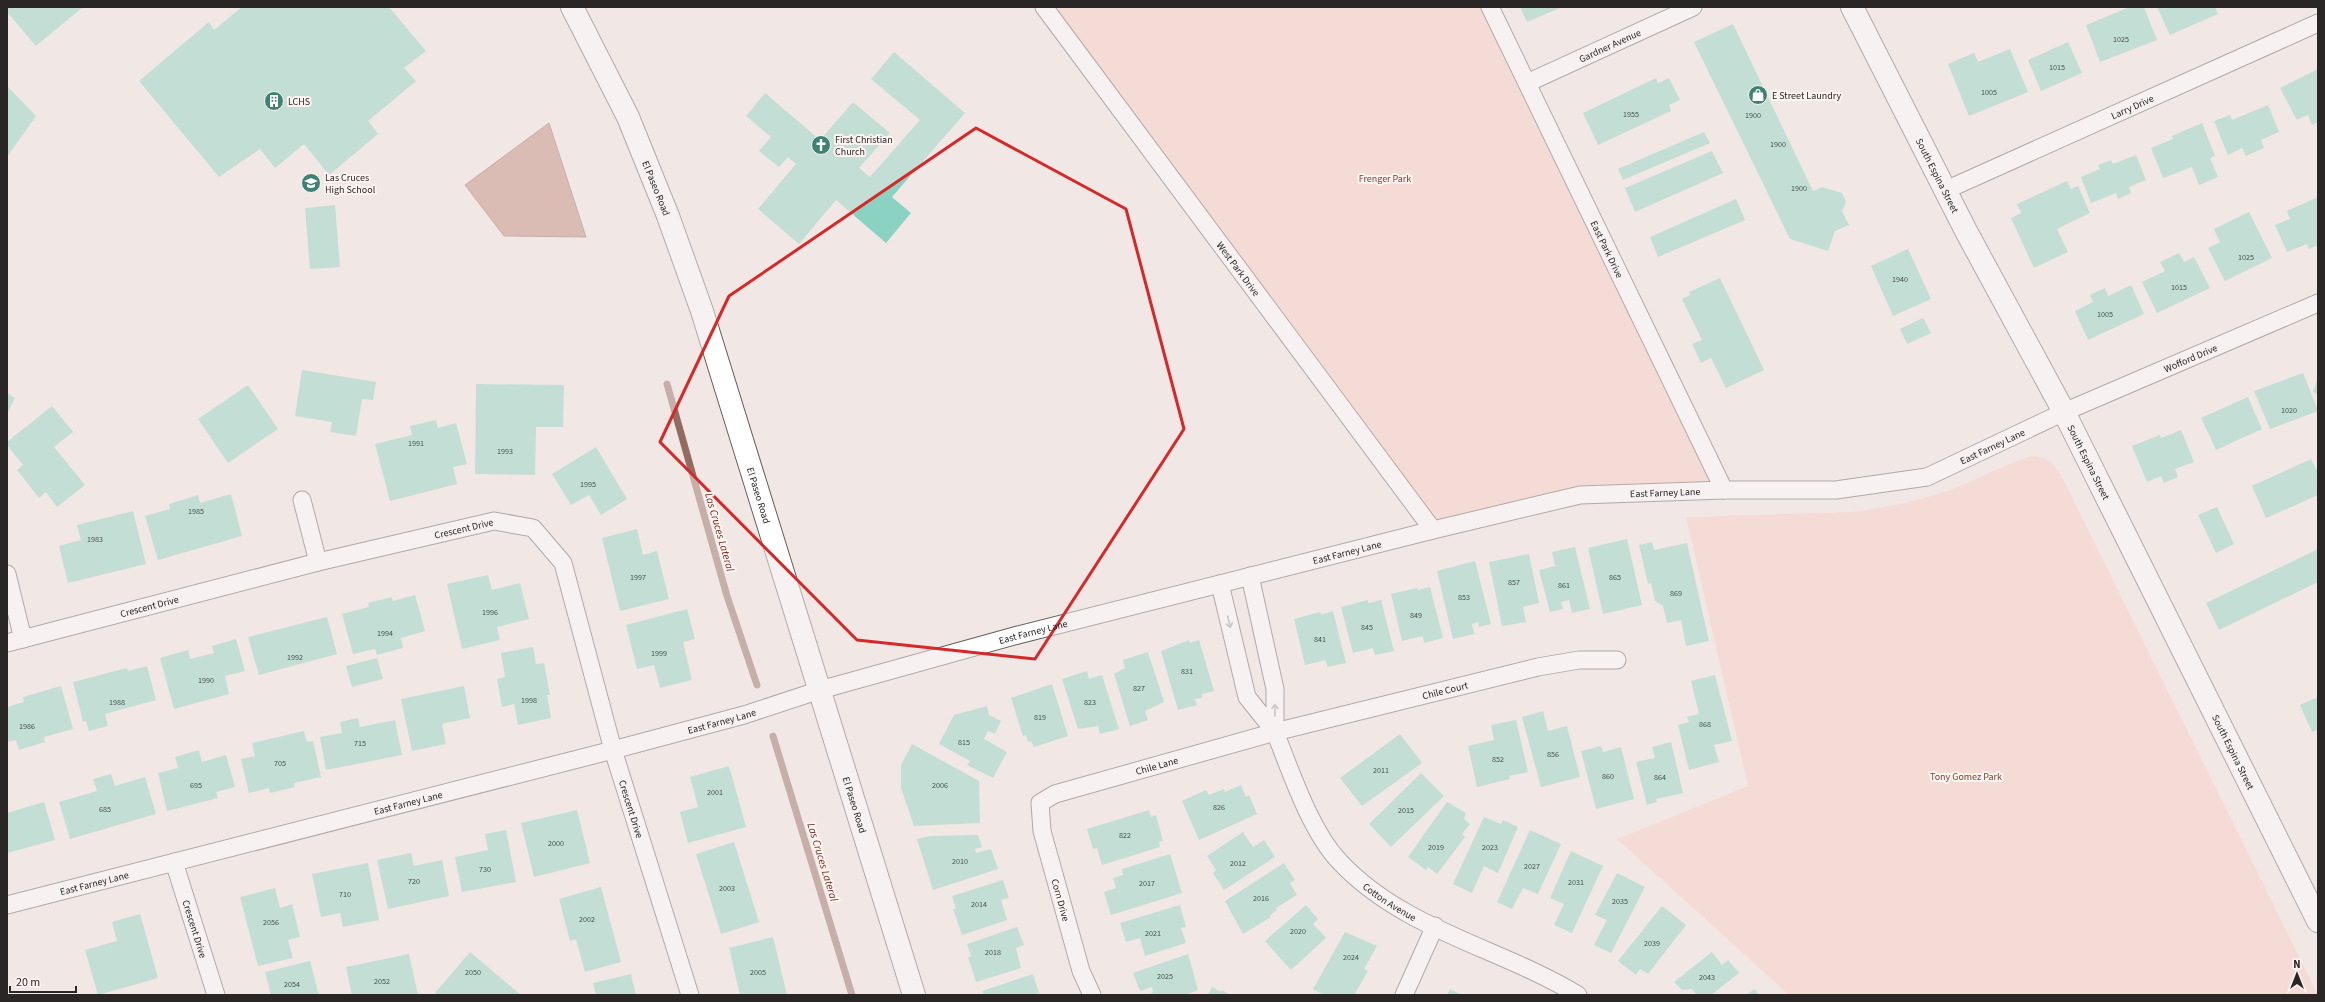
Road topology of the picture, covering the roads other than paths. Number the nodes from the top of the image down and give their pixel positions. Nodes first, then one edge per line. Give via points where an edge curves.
1 (572, 7) edge
2 (1044, 7) edge
3 (1490, 7) edge
4 (1693, 7) edge
5 (1852, 7) edge
6 (2318, 23) edge
7 (1527, 83) junction
8 (1946, 190) junction
9 (2318, 303) edge
10 (2064, 412) junction
11 (1724, 490) junction
12 (302, 500) dead end
13 (1433, 530) junction
14 (318, 562) junction
15 (7, 574) edge
16 (1250, 576) junction
17 (1220, 584) junction
18 (15, 641) edge
19 (1617, 660) dead end
20 (820, 690) junction
21 (1275, 732) junction
22 (613, 750) junction
23 (1040, 804) joint
24 (174, 862) junction
25 (7, 905) edge
26 (2318, 921) edge
27 (1435, 926) junction
28 (216, 995) edge
29 (690, 995) edge
30 (914, 995) edge
31 (1092, 995) edge
32 (1404, 995) edge
33 (1578, 995) edge

1 - 20 main road, El Paseo Road via 628,117 668,216 707,324
2 - 13 street, West Park Drive
3 - 7 street, East Park Drive
4 - 7 street, Gardner Avenue
5 - 8 main road, South Espina Street
6 - 8 street, Larry Drive
7 - 11 street, East Park Drive
8 - 10 main road, South Espina Street
9 - 10 street, Wofford Drive
10 - 11 street, East Farney Lane via 1927,477 1836,490
10 - 26 main road, South Espina Street
11 - 13 street, East Farney Lane via 1580,495
12 - 14 street
13 - 16 street, East Farney Lane
14 - 18 street, Crescent Drive
14 - 22 street, Crescent Drive via 494,521 533,528 563,563
15 - 18 street
16 - 17 street, East Farney Lane
21 -> 16 street, Cotton Avenue via 1275,688
17 - 20 street, East Farney Lane via 1018,635
17 -> 21 street, Cotton Avenue via 1247,697
19 - 21 street, Chile Court via 1579,660 1538,667
20 - 22 street, East Farney Lane via 744,715
20 - 30 main road, El Paseo Road
21 - 23 street, Chile Lane via 1055,794
21 - 27 street, Cotton Avenue via 1314,824 1339,861 1380,897
22 - 24 street, East Farney Lane
22 - 29 street, Crescent Drive
23 - 31 street, Corn Drive via 1042,832 1082,971
24 - 25 street, East Farney Lane
24 - 28 street, Crescent Drive
27 - 32 street
27 - 33 street, Cotton Avenue via 1554,980

